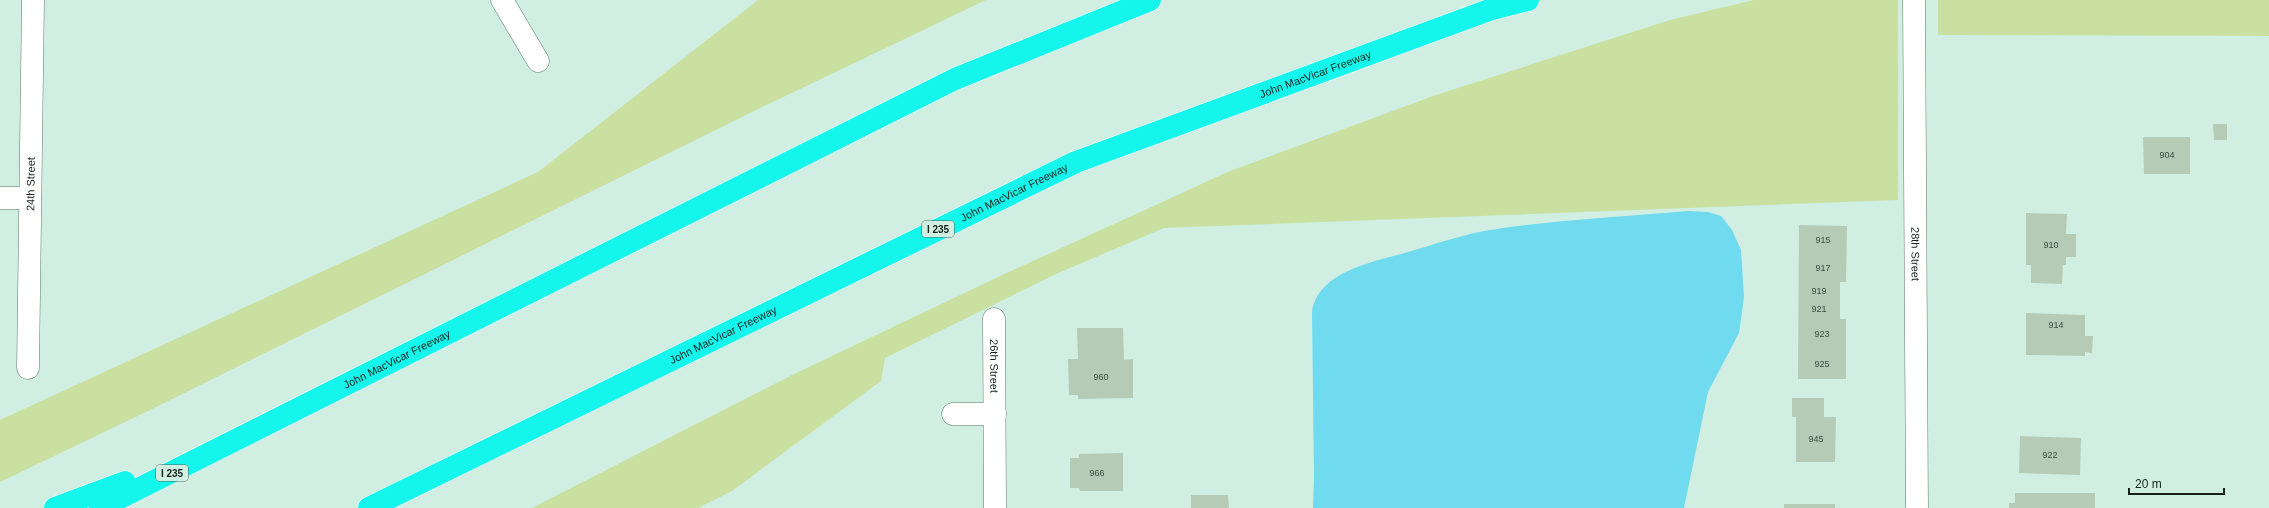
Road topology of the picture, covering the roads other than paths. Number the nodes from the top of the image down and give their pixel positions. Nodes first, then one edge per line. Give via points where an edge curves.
1 (33, 0) edge
2 (502, 0) edge
3 (1150, 0) edge
4 (1528, 0) edge
5 (1914, 0) edge
6 (538, 61) dead end
7 (0, 198) edge
8 (30, 198) junction
9 (994, 319) dead end
10 (28, 368) dead end
11 (953, 414) dead end
12 (995, 414) junction
13 (244, 437) junction
14 (55, 508) edge
15 (100, 508) edge
16 (369, 508) edge
17 (995, 508) edge
18 (1916, 508) edge

1 - 8 street, 24th Street
2 - 6 street
3 - 13 highway, John MacVicar Freeway / I 235 via 955,80
4 - 16 highway, John MacVicar Freeway / I 235 via 1492,9 1076,162
5 - 18 street, 28th Street
7 - 8 street
8 - 10 street, 24th Street
9 - 12 street, 26th Street
11 - 12 street
12 - 17 street, 26th Street
13 - 14 highway
13 - 15 highway, John MacVicar Freeway / I 235

